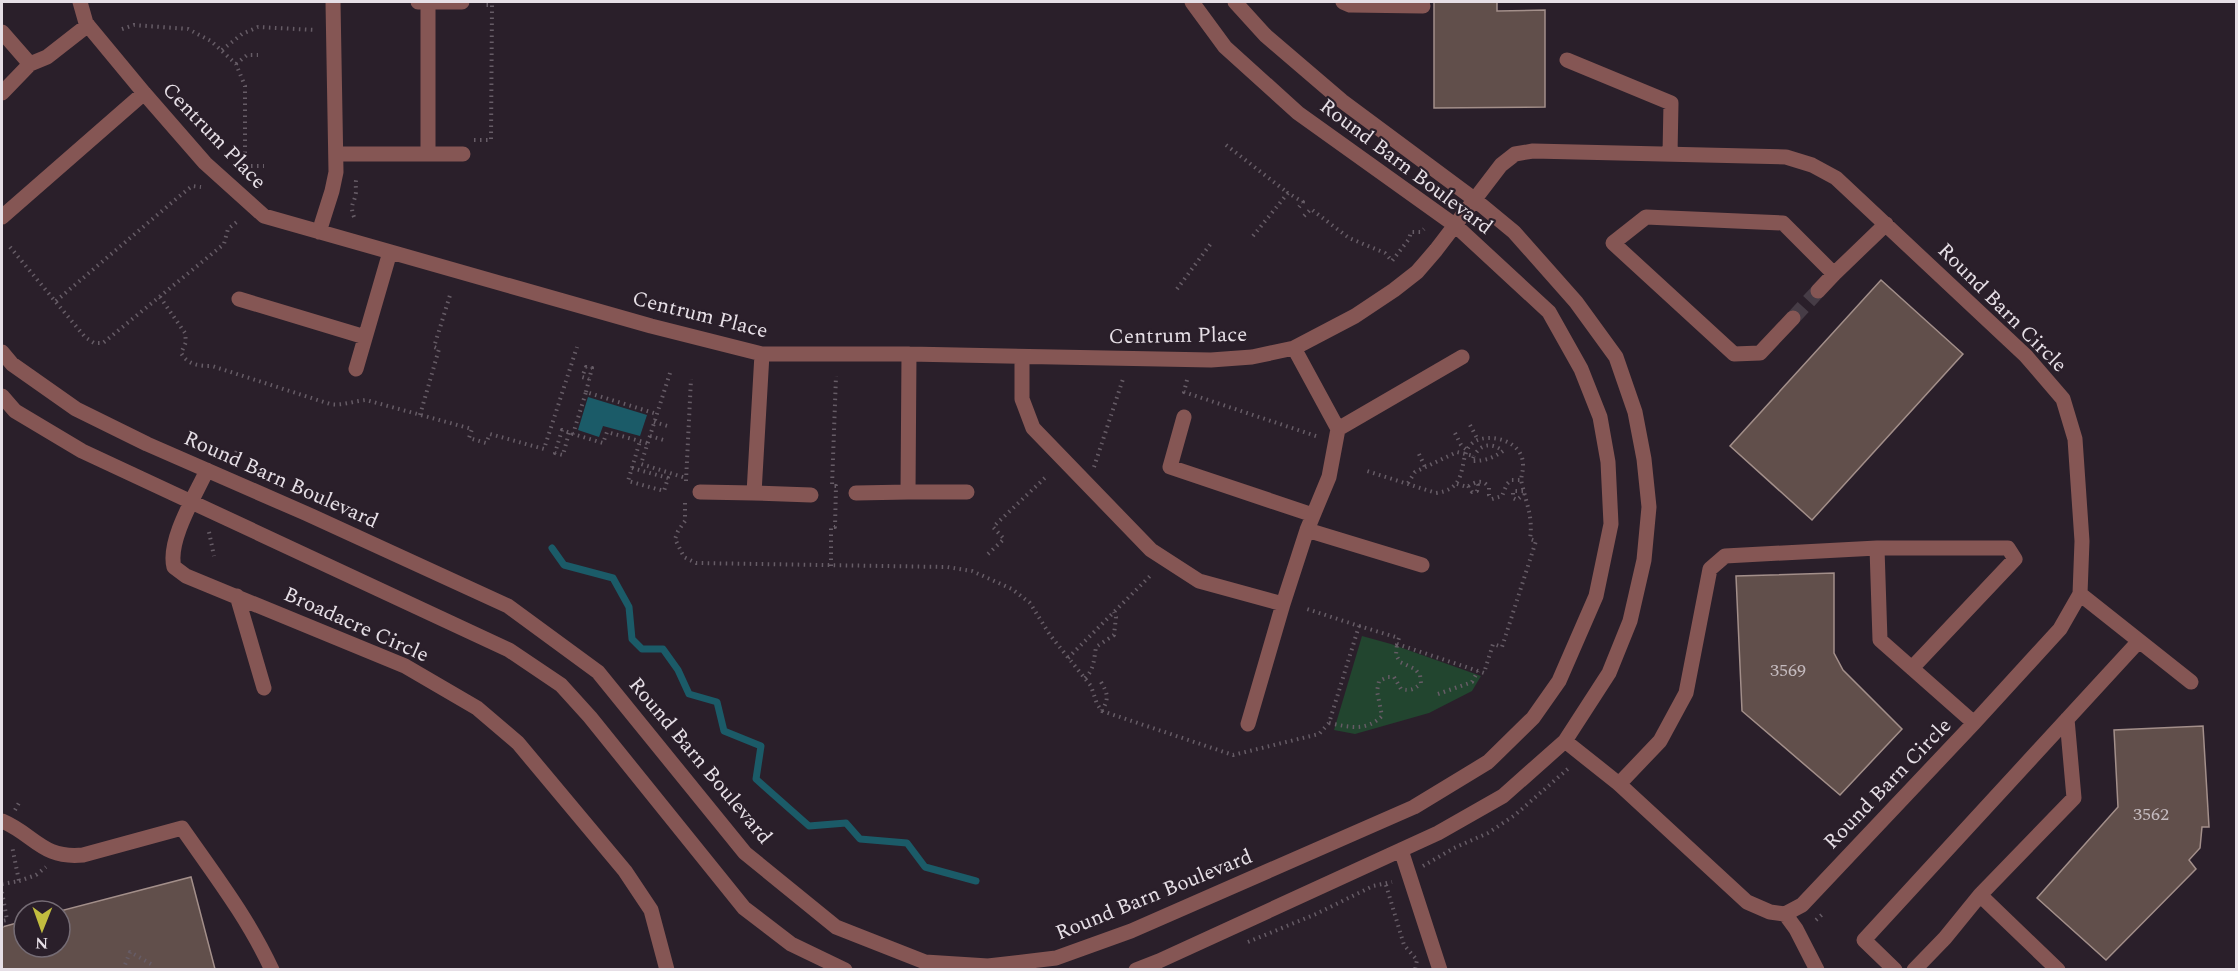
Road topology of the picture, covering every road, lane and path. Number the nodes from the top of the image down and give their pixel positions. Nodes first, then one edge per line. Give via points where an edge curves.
1 (80, 2) edge
2 (333, 2) edge
3 (418, 2) edge
4 (428, 2) edge
5 (462, 2) edge
6 (486, 2) edge
7 (1192, 2) edge
8 (1235, 2) edge
9 (1343, 2) edge
10 (1423, 6) dead end
11 (88, 25) junction
12 (122, 29) dead end
13 (315, 30) dead end
14 (2, 32) edge
15 (222, 50) junction
16 (258, 55) dead end
17 (1567, 60) dead end
18 (30, 64) junction
19 (236, 64) junction
20 (2, 93) edge
21 (144, 93) junction
22 (486, 140) dead end
23 (1227, 145) dead end
24 (336, 154) junction
25 (428, 154) junction
26 (463, 154) dead end
27 (1670, 154) junction
28 (245, 165) junction
29 (264, 166) dead end
30 (245, 173) dead end
31 (357, 176) dead end
32 (201, 187) dead end
33 (1288, 193) junction
34 (1474, 199) junction
35 (1299, 207) dead end
36 (1304, 216) dead end
37 (2, 217) edge
38 (354, 217) dead end
39 (237, 221) dead end
40 (1886, 224) junction
41 (1456, 226) junction
42 (1424, 229) dead end
43 (319, 232) junction
44 (1253, 236) dead end
45 (1212, 242) dead end
46 (10, 247) dead end
47 (390, 252) junction
48 (1834, 274) junction
49 (1177, 289) dead end
50 (1818, 291) tunnel mouth
51 (451, 292) dead end
52 (160, 297) junction
53 (239, 299) dead end
54 (56, 301) junction
55 (1793, 318) tunnel mouth
56 (365, 337) junction
57 (577, 347) dead end
58 (1294, 348) junction
59 (2, 352) edge
60 (762, 354) junction
61 (909, 354) junction
62 (1022, 357) junction
63 (1462, 357) dead end
64 (356, 369) dead end
65 (670, 373) dead end
66 (836, 376) dead end
67 (589, 379) dead end
68 (691, 379) dead end
69 (1123, 379) dead end
70 (1187, 380) dead end
71 (586, 392) junction
72 (2, 396) edge
73 (657, 414) junction
74 (420, 415) junction
75 (1184, 417) dead end
76 (654, 422) junction
77 (1470, 425) dead end
78 (671, 427) dead end
79 (1338, 429) junction
80 (571, 433) junction
81 (1455, 433) dead end
82 (650, 436) junction
83 (1322, 438) dead end
84 (1478, 440) junction
85 (640, 441) junction
86 (667, 441) dead end
87 (647, 443) junction
88 (237, 450) dead end
89 (1466, 452) junction
90 (1419, 454) dead end
91 (1474, 456) junction
92 (233, 465) dead end
93 (1425, 467) junction
94 (632, 468) junction
95 (207, 470) junction
96 (1093, 471) dead end
97 (1367, 471) dead end
98 (1048, 475) dead end
99 (686, 478) junction
100 (1521, 480) junction
101 (1475, 481) junction
102 (1407, 484) junction
103 (1457, 484) junction
104 (1468, 486) junction
105 (693, 491) joint
106 (908, 492) junction
107 (967, 492) dead end
108 (754, 493) junction
109 (856, 493) dead end
110 (811, 495) dead end
111 (686, 500) dead end
112 (193, 501) junction
113 (1313, 515) junction
114 (1307, 530) junction
115 (209, 532) dead end
116 (1877, 548) junction
117 (988, 554) dead end
118 (214, 556) dead end
119 (1422, 565) dead end
120 (831, 566) junction
121 (1150, 576) dead end
122 (2080, 594) junction
123 (237, 596) junction
124 (1283, 604) junction
125 (1304, 608) dead end
126 (1114, 612) junction
127 (1359, 626) junction
128 (2139, 640) junction
129 (1397, 644) junction
130 (1068, 658) junction
131 (1912, 668) junction
132 (1478, 671) junction
133 (1084, 678) junction
134 (1101, 682) dead end
135 (2191, 682) dead end
136 (264, 688) dead end
137 (1438, 694) dead end
138 (1102, 711) junction
139 (2067, 719) junction
140 (1329, 723) junction
141 (1974, 723) junction
142 (1248, 724) dead end
143 (1565, 741) junction
144 (1619, 784) junction
145 (2, 822) edge
146 (1401, 850) junction
147 (12, 852) dead end
148 (56, 854) junction
149 (1409, 874) junction
150 (19, 881) junction
151 (2, 884) edge
152 (1386, 885) junction
153 (2, 892) edge
154 (1980, 895) junction
155 (1785, 914) junction
156 (2, 921) edge
157 (1239, 946) dead end
158 (924, 966) edge
159 (123, 969) edge
160 (149, 969) edge
161 (272, 969) edge
162 (667, 969) edge
163 (845, 969) edge
164 (1136, 969) edge
165 (1415, 969) edge
166 (1440, 969) edge
167 (1817, 969) edge
168 (1894, 969) edge
169 (1914, 969) edge
170 (2058, 969) edge

1 - 11 street
2 - 24 street
3 - 4 street
4 - 5 street
4 - 25 street
6 - 22 path via 492,5 491,140
7 - 41 street, Round Barn Boulevard via 1225,47 1298,113
8 - 34 street, Round Barn Boulevard via 1265,35 1342,101
9 - 10 street
11 - 18 street via 47,57
11 - 21 street
12 - 15 path via 134,25 188,29
13 - 15 path via 258,27
14 - 18 street
15 - 19 path
16 - 19 path via 247,56
17 - 27 street via 1671,103
18 - 20 street
19 - 28 path via 245,86
21 - 37 street, Centrum Place
21 - 43 street, Centrum Place via 205,163 264,216
23 - 33 path
24 - 25 street
24 - 43 street via 332,191
25 - 26 street
27 - 34 street, Round Barn Circle via 1515,154
27 - 40 street, Round Barn Circle via 1786,157 1812,165 1836,178
28 - 29 path
28 - 30 path
31 - 38 path via 351,208
32 - 54 path via 192,186
33 - 35 path via 1303,202
33 - 44 path
34 - 41 street, Round Barn Circle
34 - 143 street, Round Barn Boulevard via 1514,232 1576,302 1616,357 1635,412 1644,459 1648,507 1644,560 1630,621 1610,673
36 - 42 path via 1311,209 1349,238 1385,253 1392,261 1411,232
39 - 52 path via 228,229 224,244
40 - 48 street
40 - 122 street, Round Barn Circle via 2026,356 2063,399 2075,439 2082,541
41 - 58 street, Centrum Place via 1417,272 1394,290
41 - 158 street, Round Barn Boulevard via 1549,312 1581,369 1600,417 1608,462 1611,524 1596,596 1559,681 1533,718 1488,762 1414,807 1131,931 1056,958 988,966
43 - 47 street, Centrum Place
45 - 49 path
46 - 54 path
47 - 56 street
47 - 60 street, Centrum Place
48 - 50 street
48 - 55 street via 1783,223 1646,217 1613,243 1734,354 1760,353
51 - 74 path via 434,347 439,349
52 - 54 path via 103,343 86,337
52 - 74 path via 185,333 182,357 196,366 212,366 330,404 366,400
53 - 56 street
56 - 64 street
57 - 74 path via 544,449 490,434 486,443 470,438 472,429
58 - 62 street, Centrum Place via 1211,360
58 - 79 street
59 - 95 street, Round Barn Boulevard via 12,364 76,409
60 - 61 street, Centrum Place
60 - 108 street
61 - 62 street, Centrum Place
61 - 106 street
62 - 124 street via 1022,399 1033,428 1151,550 1199,581
63 - 79 street
65 - 73 path
66 - 120 path
67 - 71 path
68 - 99 path
69 - 96 path
70 - 83 path via 1184,392
71 - 73 path
71 - 80 path
72 - 112 street via 15,411 82,451
73 - 76 path
75 - 113 street via 1170,467
76 - 78 path
76 - 82 path
77 - 84 path
79 - 113 street via 1329,477
80 - 80 path via 562,430 555,453 563,455
80 - 85 path via 603,443 607,432
81 - 89 path
82 - 86 path
82 - 87 path
84 - 89 path
84 - 100 path via 1500,438 1511,443 1524,464
85 - 87 path
85 - 94 path
87 - 99 path via 640,464
88 - 92 path
89 - 91 path
89 - 93 path via 1457,452
89 - 103 path
90 - 93 path
91 - 91 path via 1485,445 1503,451 1483,461 1472,461
93 - 102 path via 1415,472
94 - 94 path via 628,481 664,491 668,478
95 - 112 street, Broadacre Circle
95 - 158 street, Round Barn Boulevard via 508,606 598,672 745,853 837,927
97 - 102 path
98 - 117 path via 993,527 1004,538
99 - 105 path
100 - 101 path via 1511,480 1502,496 1492,499 1486,484
100 - 132 path via 1532,523 1530,539 1536,541 1502,647 1493,644 1484,673
101 - 104 path
101 - 104 path via 1477,491 1472,492
102 - 103 path via 1436,493
103 - 104 path
105 - 108 street
106 - 107 street
106 - 109 street
108 - 110 street
111 - 120 path via 685,521 675,539 684,557 696,563
112 - 123 street, Broadacre Circle via 177,537 172,555 174,567 186,576
112 - 163 street via 509,650 561,685 744,908 791,944
113 - 114 street
114 - 119 street
114 - 124 street
115 - 118 path
116 - 131 street via 1880,640
116 - 131 street via 2008,548 2015,559
116 - 144 street via 1725,556 1710,569 1686,693 1660,741
120 - 130 path via 947,567 972,571 1012,589 1030,603
121 - 126 path
122 - 128 street
122 - 141 street, Round Barn Circle via 2060,629
123 - 136 street
123 - 162 street, Broadacre Circle via 405,666 477,708 518,743 625,871 651,910
124 - 142 street
125 - 127 path
126 - 130 path
126 - 133 path via 1114,635 1096,647 1090,674
127 - 129 path via 1399,638
127 - 140 path
128 - 135 street
128 - 139 street
129 - 132 path
129 - 140 path via 1400,662 1420,675 1414,690 1401,689 1394,677 1388,677 1379,681 1382,716 1376,722 1353,728
130 - 133 path
131 - 141 street
132 - 137 path via 1472,682
133 - 138 path
134 - 138 path via 1108,694
138 - 140 path via 1233,755 1319,734
139 - 154 street via 2074,798
139 - 168 street via 1864,940
141 - 155 street, Round Barn Circle via 1802,905
143 - 144 street
143 - 146 street, Round Barn Boulevard via 1503,796
144 - 155 street via 1747,902
145 - 148 street
146 - 149 street
146 - 164 street, Round Barn Boulevard
147 - 150 path
148 - 150 path via 36,875
148 - 161 street via 83,855 182,828 229,894
149 - 152 path
149 - 166 street
150 - 151 path
152 - 157 path via 1373,886
152 - 165 path via 1404,945 1417,960
153 - 156 path via 7,920
154 - 169 street
154 - 170 street
155 - 167 street
159 - 160 path via 130,952 151,964

